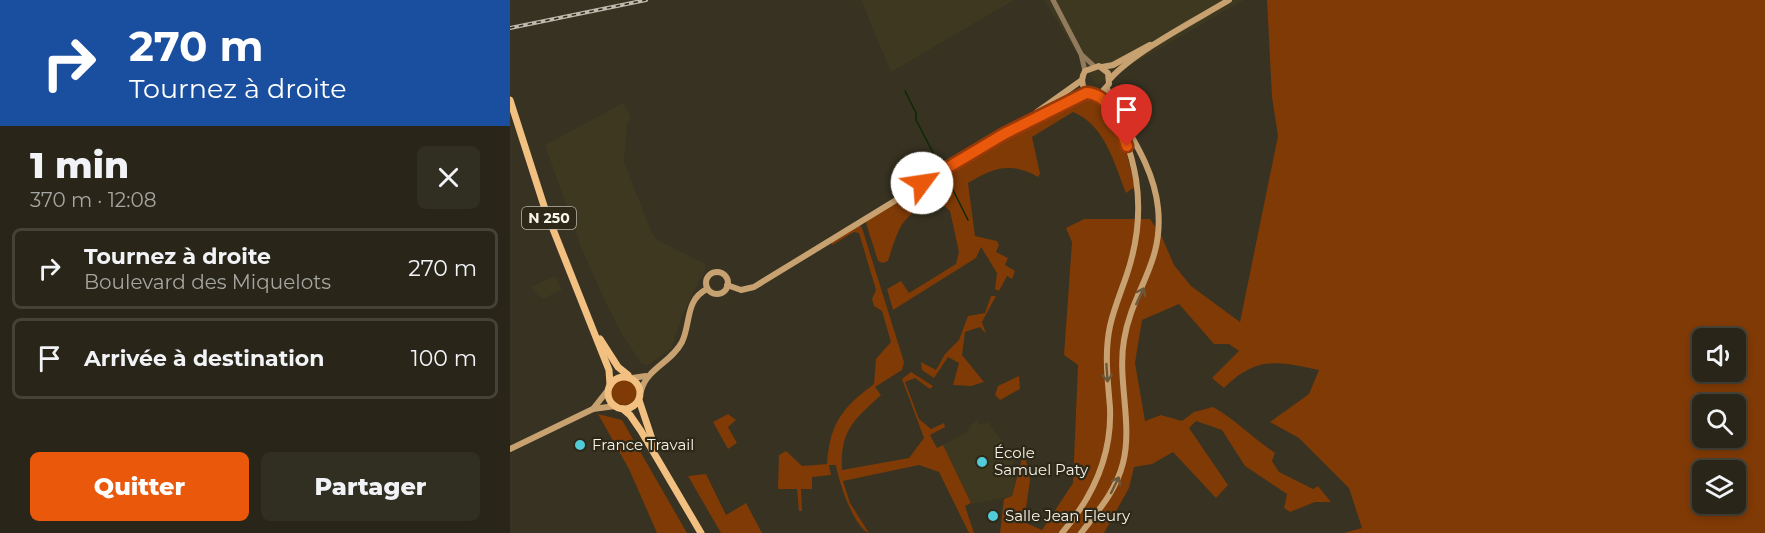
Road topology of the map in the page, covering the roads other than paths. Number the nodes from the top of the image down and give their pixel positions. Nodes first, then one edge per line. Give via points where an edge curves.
1 (1053, 0) edge
2 (1229, 0) edge
3 (1175, 33) junction
4 (1081, 54) junction
5 (1098, 66) junction
6 (1085, 70) junction
7 (1110, 79) junction
8 (1082, 80) junction
9 (1107, 88) junction
10 (1092, 93) junction
11 (510, 100) edge
12 (1004, 134) junction
13 (727, 285) junction
14 (707, 289) junction
15 (595, 333) junction
16 (646, 376) junction
17 (631, 377) junction
18 (609, 387) junction
19 (641, 391) junction
20 (639, 400) junction
21 (619, 408) junction
22 (593, 409) junction
23 (510, 449) edge
24 (661, 464) junction
25 (701, 533) edge
26 (1062, 533) edge
27 (1081, 533) edge

1 - 4 street
2 - 3 main road
3 - 5 main road via 1113,65
3 - 7 main road
4 - 5 street
4 - 6 street
5 - 6 main road
5 - 7 main road
6 - 8 main road
7 - 9 main road
8 - 10 main road
8 - 12 main road
9 - 10 main road
27 -> 9 main road via 1111,493 1124,462 1124,338 1153,266 1159,230 1150,172
10 - 12 main road via 1080,94
10 -> 26 main road via 1106,102 1127,146 1136,179 1137,224 1108,340 1107,448 1084,505
11 - 15 main road, N 250 via 545,209
12 - 13 main road via 754,286 741,290
13 - 14 main road via 720,294
13 - 14 main road via 725,276 714,273 706,280
14 - 16 main road via 693,302 678,347
15 - 17 main road, N 250 via 618,367
15 - 18 main road, N 250 via 609,370
16 - 17 main road
16 - 19 main road
17 - 18 main road via 620,376
17 - 19 main road, N 250
18 - 21 main road, N 250 via 609,399
18 - 22 main road
19 - 20 main road
20 - 21 main road via 632,407
20 - 24 main road, N 250
21 - 22 main road
21 - 24 main road, N 250 via 630,415
22 - 23 main road
24 - 25 main road, N 250

